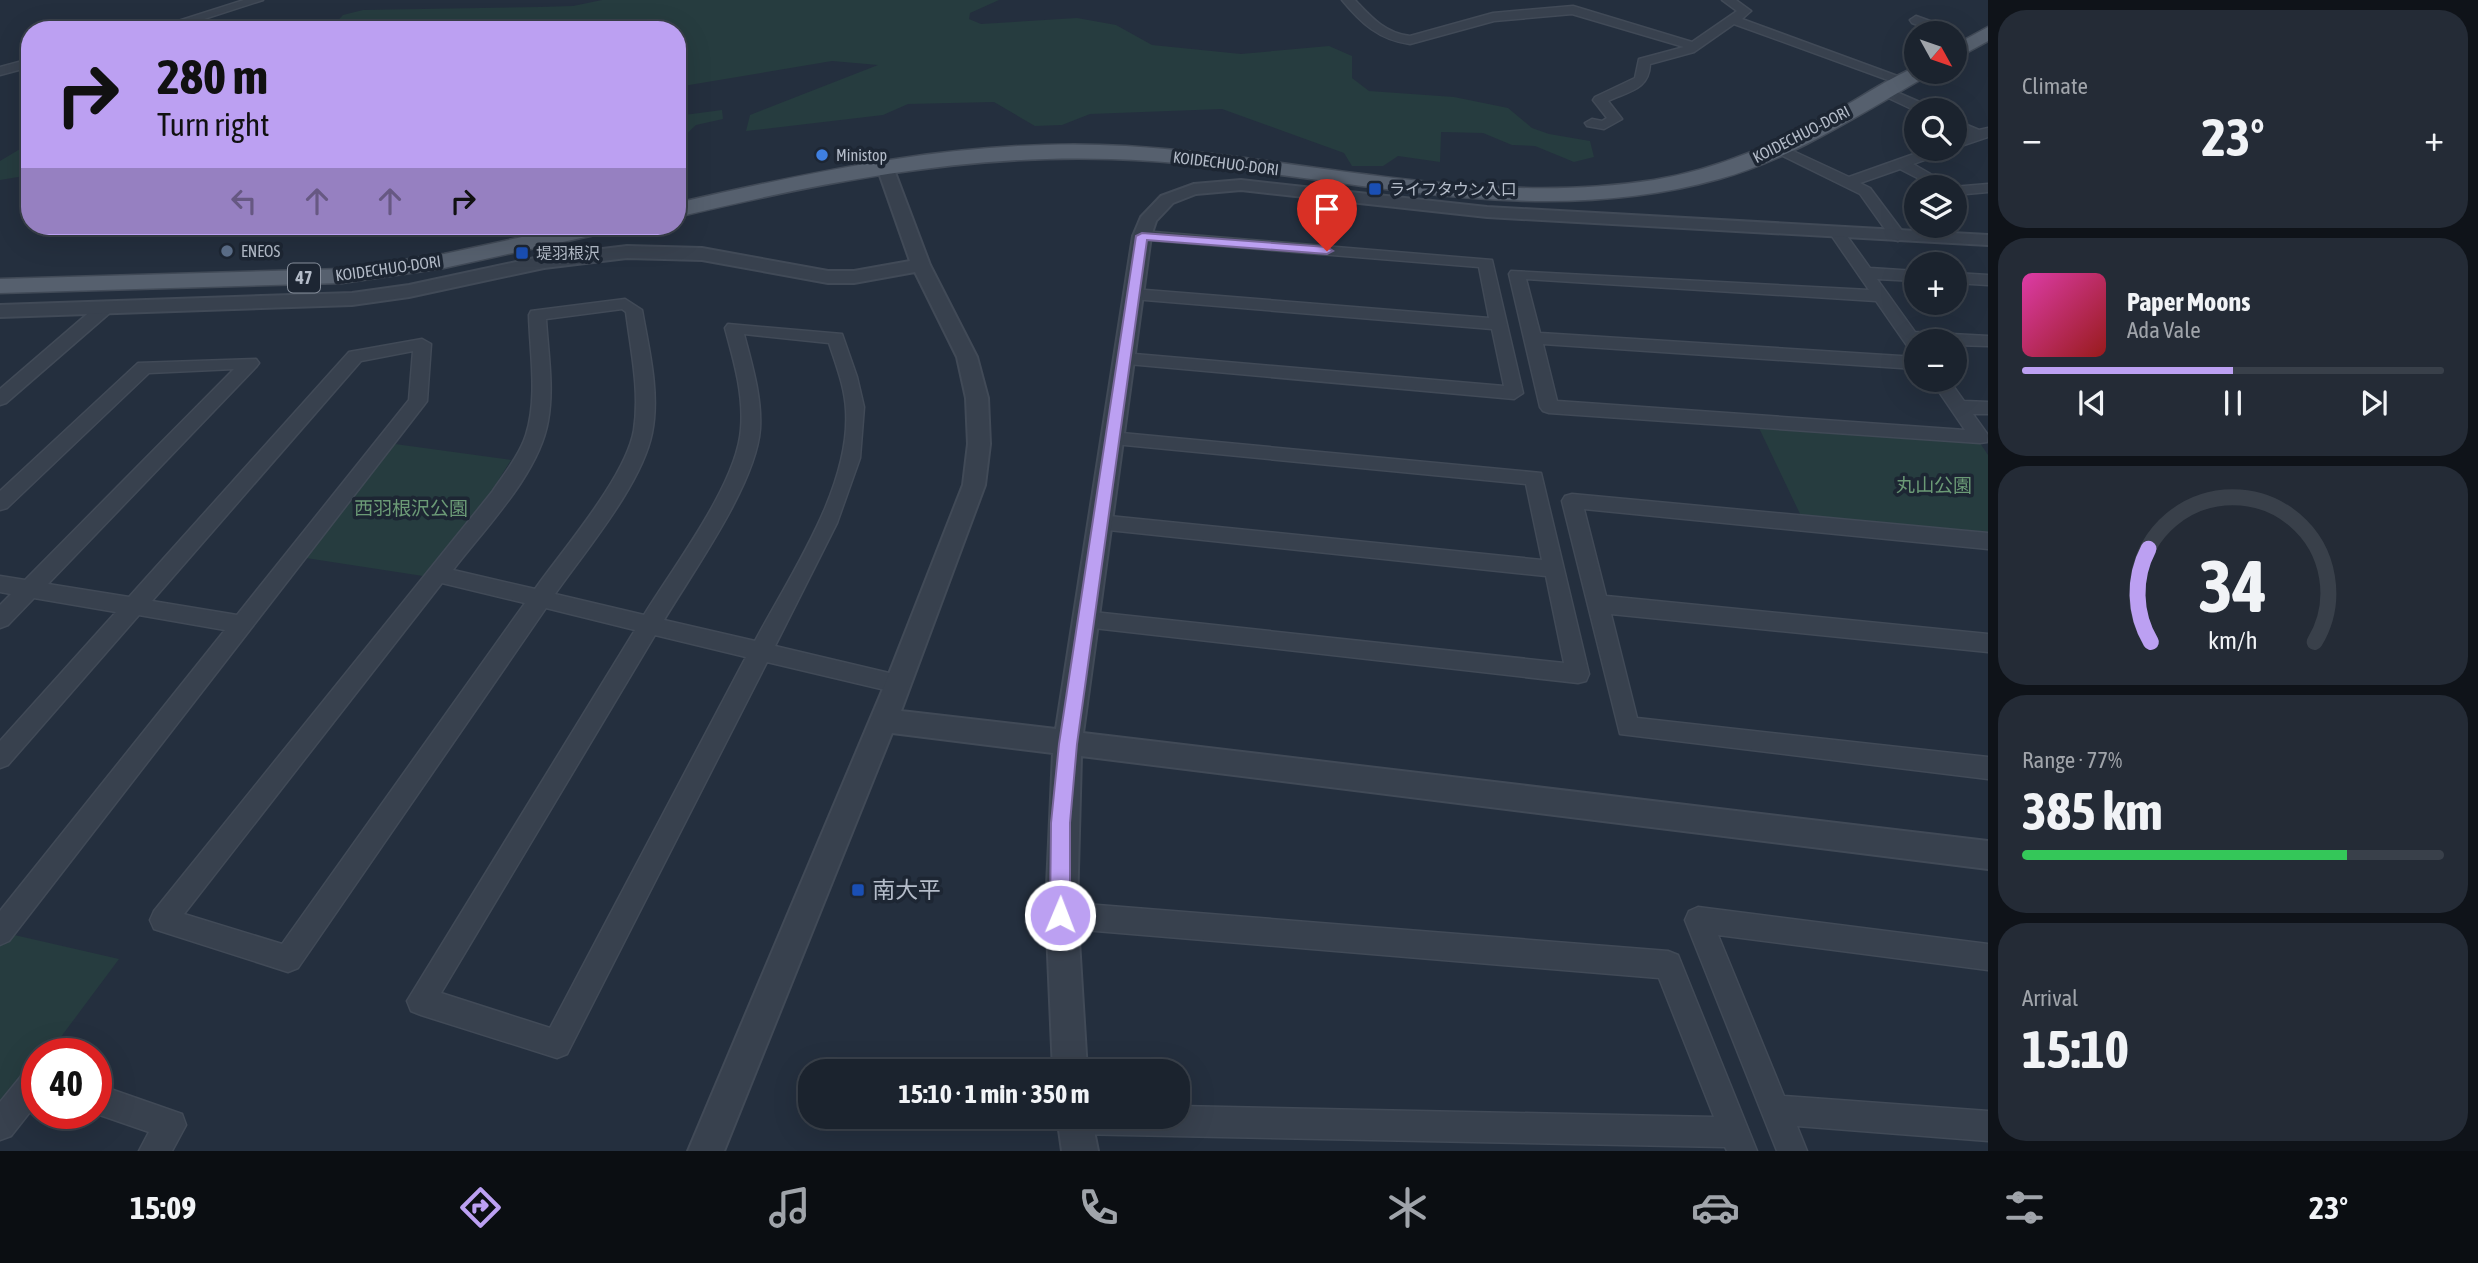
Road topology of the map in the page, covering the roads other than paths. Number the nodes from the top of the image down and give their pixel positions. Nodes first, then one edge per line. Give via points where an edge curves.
1 (257, 0) edge
2 (1348, 0) edge
3 (1728, 0) edge
4 (1733, 20) junction
5 (186, 21) edge
6 (1694, 46) junction
7 (21, 65) edge
8 (0, 71) edge
9 (1903, 81) edge
10 (1916, 98) edge
11 (1592, 123) dead end
12 (1778, 148) junction
13 (1906, 161) edge
14 (1900, 163) junction
15 (885, 167) junction
16 (1924, 175) edge
17 (1849, 182) junction
18 (1988, 188) edge
19 (1967, 190) edge
20 (686, 207) edge
21 (1837, 232) junction
22 (563, 235) edge
23 (1142, 236) junction
24 (1898, 236) junction
25 (1988, 240) edge
26 (921, 265) junction
27 (1866, 273) junction
28 (1904, 275) edge
29 (1967, 279) edge
30 (1988, 280) edge
31 (0, 286) edge
32 (1133, 294) junction
33 (1882, 296) junction
34 (106, 307) junction
35 (2, 312) edge
36 (1499, 324) junction
37 (1905, 329) edge
38 (1532, 338) junction
39 (1967, 341) edge
40 (1988, 341) edge
41 (1123, 359) junction
42 (1904, 362) edge
43 (1948, 392) edge
44 (0, 399) edge
45 (1959, 407) junction
46 (1988, 408) edge
47 (1111, 438) junction
48 (0, 503) edge
49 (1099, 522) junction
50 (1988, 541) edge
51 (1554, 569) junction
52 (437, 574) junction
53 (0, 584) edge
54 (29, 589) junction
55 (540, 599) junction
56 (1598, 604) junction
57 (134, 606) junction
58 (0, 619) edge
59 (1084, 620) junction
60 (241, 624) junction
61 (648, 625) junction
62 (1988, 643) edge
63 (759, 651) junction
64 (898, 684) junction
65 (883, 720) junction
66 (1068, 744) junction
67 (0, 758) edge
68 (1988, 768) edge
69 (1988, 855) edge
70 (1060, 915) junction
71 (0, 932) edge
72 (1988, 957) edge
73 (1069, 1059) edge
74 (21, 1099) edge
75 (112, 1105) edge
76 (1776, 1110) junction
77 (0, 1125) edge
78 (1988, 1126) edge
79 (1076, 1129) edge
80 (1738, 1141) edge
81 (154, 1151) edge
82 (706, 1151) edge
83 (1792, 1151) edge

1 - 5 street
2 - 6 street via 1382,35 1397,39 1410,40 1493,17 1573,9
3 - 4 street via 1745,11
4 - 6 street
4 - 9 street
6 - 11 street via 1644,62 1640,81 1600,100 1615,119 1604,125
7 - 8 street
9 - 10 street
9 - 12 main road, KOIDECHUO-DORI
12 - 15 main road, KOIDECHUO-DORI via 1715,173 1607,193 1499,192 1089,152
12 - 17 street
13 - 14 street
14 - 16 street
14 - 17 street
15 - 20 main road, KOIDECHUO-DORI
15 - 26 street
17 - 24 street via 1865,191
18 - 19 street
21 - 23 street via 1488,212 1213,185 1168,198 1153,210
21 - 24 street
21 - 27 street
22 - 31 main road, KOIDECHUO-DORI / 47 via 444,261 342,276
23 - 32 street
23 - 36 street via 1486,263
24 - 25 street
26 - 34 street via 828,277 702,254 627,252 544,262 352,299
26 - 64 street via 967,357 979,443 974,485
27 - 28 street
27 - 33 street
29 - 30 street
32 - 36 street
32 - 41 street
33 - 37 street
33 - 38 street via 1517,274
34 - 35 street
34 - 44 street
36 - 41 street via 1514,393
38 - 42 street
38 - 45 street via 1549,407 1980,437
39 - 40 street
41 - 47 street
43 - 45 street
45 - 46 street
47 - 49 street
47 - 51 street via 1534,478
48 - 54 street via 144,367 250,363
49 - 51 street
49 - 59 street
50 - 56 street via 1572,501
51 - 59 street via 1578,674
52 - 55 street
52 - 55 street via 499,497 535,435 541,406 537,315 625,304 634,310 645,395 639,448 625,478
52 - 55 street via 163,920 288,959
53 - 54 street
54 - 57 street
54 - 58 street
55 - 61 street
56 - 62 street
56 - 68 street via 1628,727
57 - 60 street
57 - 60 street via 355,356 422,344 418,401
57 - 67 street
59 - 66 street
60 - 71 street
61 - 63 street
61 - 63 street via 722,506 744,461 751,426 750,388 734,328 836,338 853,393 852,455 827,523
61 - 63 street via 421,1001 558,1044
63 - 64 street
64 - 65 street
65 - 66 street
65 - 82 street
66 - 69 street
66 - 70 street
70 - 73 street
70 - 80 street via 1668,965
72 - 76 street via 1698,920
74 - 77 street
75 - 81 street via 171,1125
76 - 78 street
76 - 83 street
79 - 80 street

